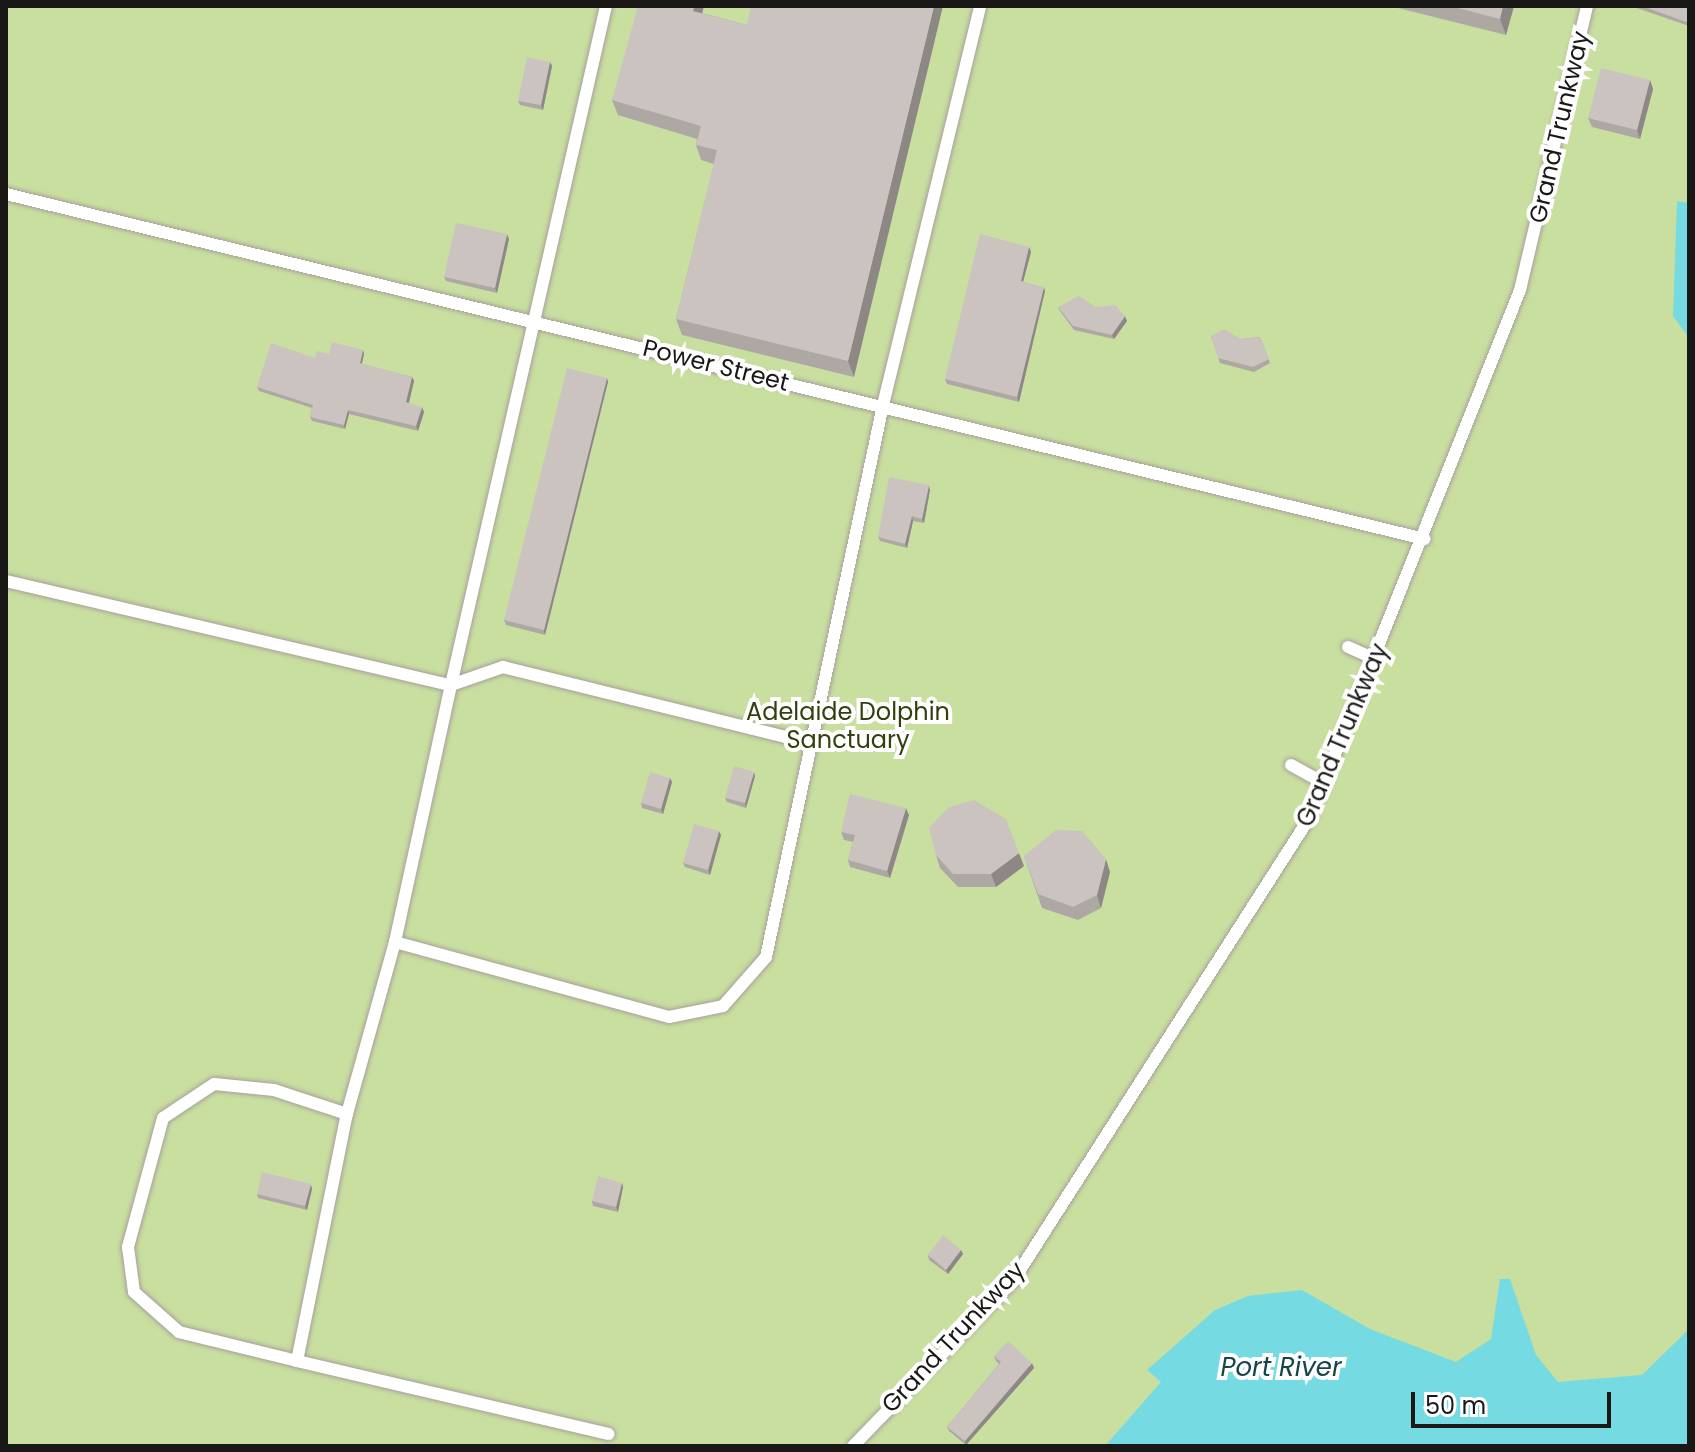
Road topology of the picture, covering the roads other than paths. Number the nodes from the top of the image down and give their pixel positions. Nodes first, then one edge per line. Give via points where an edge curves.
1 (606, 6) edge
2 (980, 6) edge
3 (1587, 6) edge
4 (6, 194) edge
5 (535, 321) junction
6 (883, 405) junction
7 (1425, 539) junction
8 (6, 581) edge
9 (1348, 647) dead end
10 (1375, 659) junction
11 (451, 685) junction
12 (811, 743) junction
13 (1291, 765) dead end
14 (1324, 783) junction
15 (395, 942) junction
16 (347, 1114) junction
17 (297, 1361) junction
18 (609, 1434) dead end
19 (853, 1446) edge

1 - 5 lane
2 - 6 lane
3 - 7 lane, Grand Trunkway via 1520,290
4 - 5 lane, Power Street
5 - 6 lane, Power Street
5 - 11 lane
6 - 7 lane, Power Street
6 - 12 lane
7 - 10 lane, Grand Trunkway
8 - 11 lane
9 - 10 lane
10 - 14 lane, Grand Trunkway
11 - 12 lane via 503,667
11 - 15 lane
12 - 15 lane via 766,957 723,1006 669,1017
13 - 14 lane
14 - 19 lane, Grand Trunkway via 1310,817 1013,1281
15 - 16 lane
16 - 17 lane
16 - 17 lane via 274,1090 214,1084 163,1118 128,1247 134,1292 179,1332
17 - 18 lane

